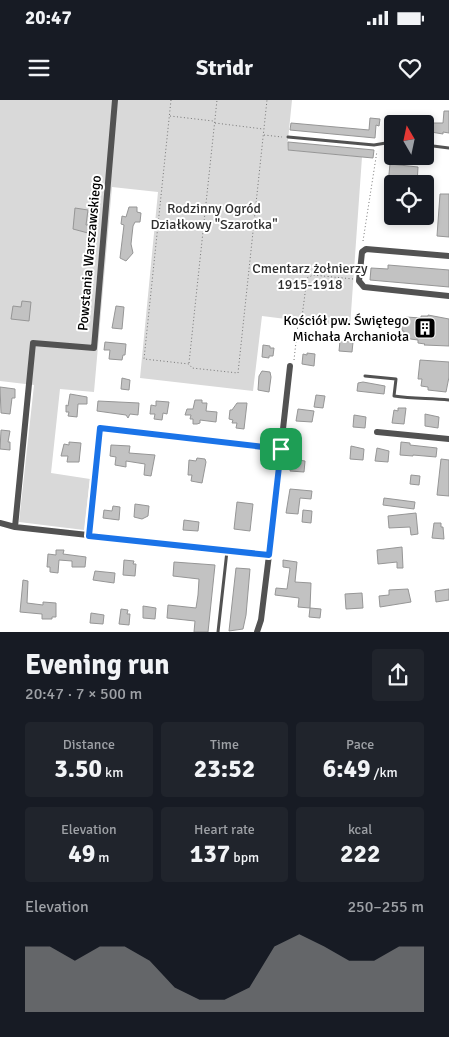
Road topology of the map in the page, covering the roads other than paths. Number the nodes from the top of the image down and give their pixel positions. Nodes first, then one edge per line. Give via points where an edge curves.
1 (114, 100) edge
2 (288, 138) road end
3 (384, 143) edge
4 (434, 146) edge
5 (449, 148) edge
6 (449, 256) edge
7 (449, 296) edge
8 (290, 366) road end
9 (364, 376) dead end
10 (449, 400) edge
11 (377, 432) dead end
12 (449, 438) edge
13 (281, 449) junction
14 (0, 522) edge
15 (14, 527) junction
16 (89, 536) junction
17 (227, 551) junction
18 (269, 555) junction
19 (218, 632) edge
20 (257, 632) edge

1 - 15 street, Powstania Warszawskiego via 94,348 34,343
2 - 3 lane
4 - 5 lane
6 - 7 street via 366,249 362,252 359,279 364,287
8 - 13 street
9 - 10 lane via 396,379 394,396
11 - 12 street
13 - 16 street via 100,428
13 - 18 street
14 - 15 street
15 - 16 street
16 - 17 street
17 - 18 street
17 - 19 lane
18 - 20 street

